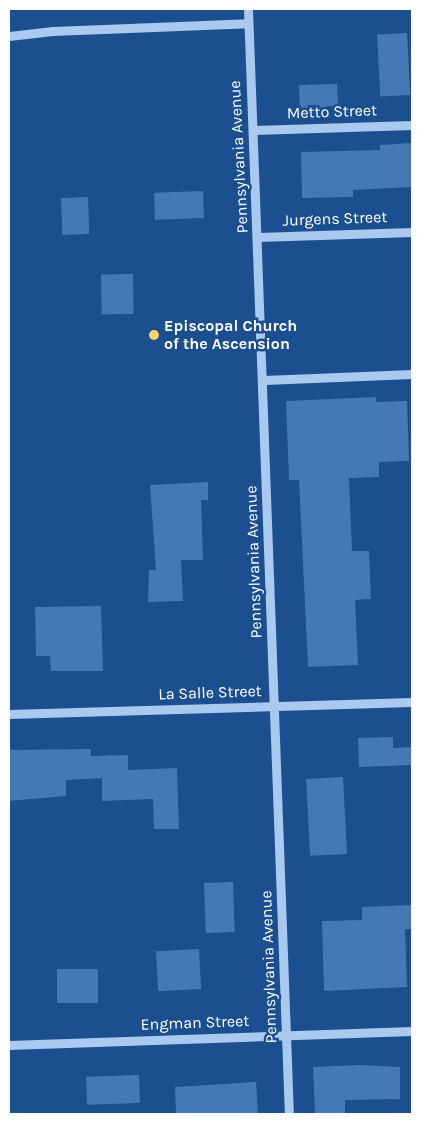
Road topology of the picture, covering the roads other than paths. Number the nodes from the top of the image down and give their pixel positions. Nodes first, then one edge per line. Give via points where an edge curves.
1 (248, 9) edge
2 (248, 23) junction
3 (9, 36) edge
4 (412, 125) edge
5 (253, 130) junction
6 (412, 232) edge
7 (258, 237) junction
8 (412, 374) edge
9 (264, 380) junction
10 (412, 702) edge
11 (273, 706) junction
12 (9, 714) edge
13 (412, 1031) edge
14 (287, 1035) junction
15 (9, 1045) edge
16 (289, 1114) edge

1 - 2 street, Pennsylvania Avenue
2 - 3 street via 53,31
2 - 5 street, Pennsylvania Avenue
4 - 5 street, Metto Street
5 - 7 street, Pennsylvania Avenue
6 - 7 street, Jurgens Street
7 - 9 street, Pennsylvania Avenue
8 - 9 street
9 - 11 street, Pennsylvania Avenue
10 - 11 street, La Salle Street
11 - 12 street, La Salle Street
11 - 14 street, Pennsylvania Avenue
13 - 14 street, Engman Street
14 - 15 street, Engman Street
14 - 16 street, Pennsylvania Avenue

